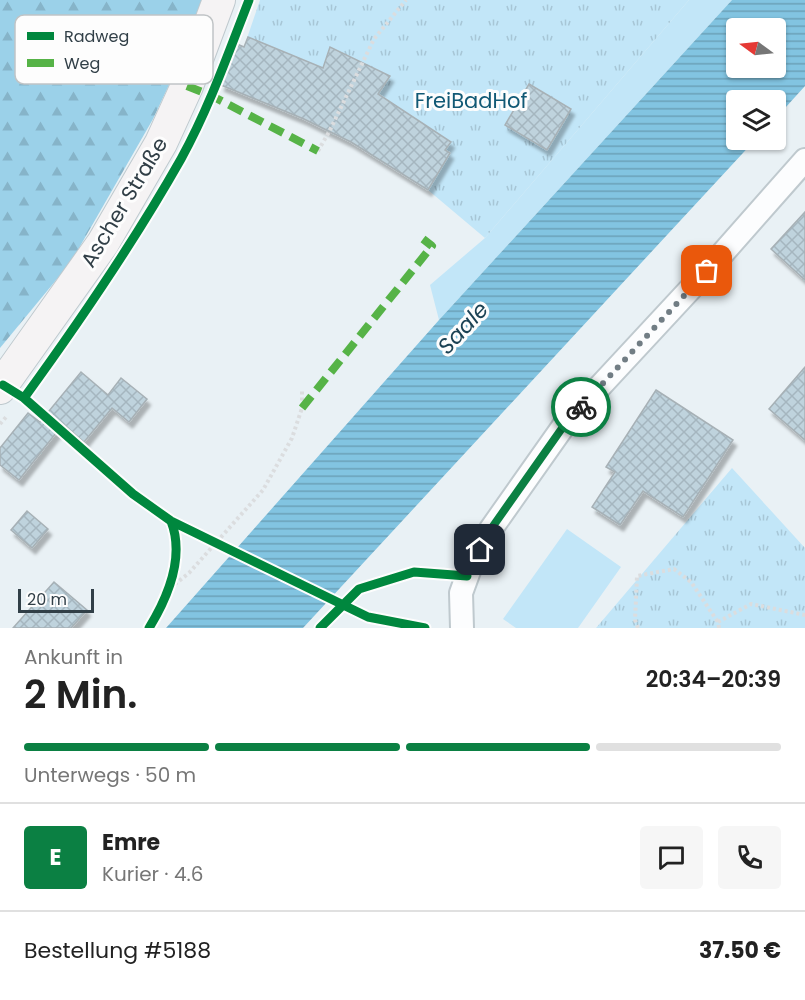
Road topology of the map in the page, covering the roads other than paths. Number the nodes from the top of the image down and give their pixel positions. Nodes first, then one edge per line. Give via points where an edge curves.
1 (219, 0) edge
2 (213, 16) edge
3 (188, 84) edge
4 (805, 160) edge
5 (0, 388) edge
6 (462, 628) edge

1 - 2 street, Ascher Straße
3 - 5 street, Ascher Straße via 161,143 104,243
4 - 6 street via 565,424 491,529 469,571 461,593

